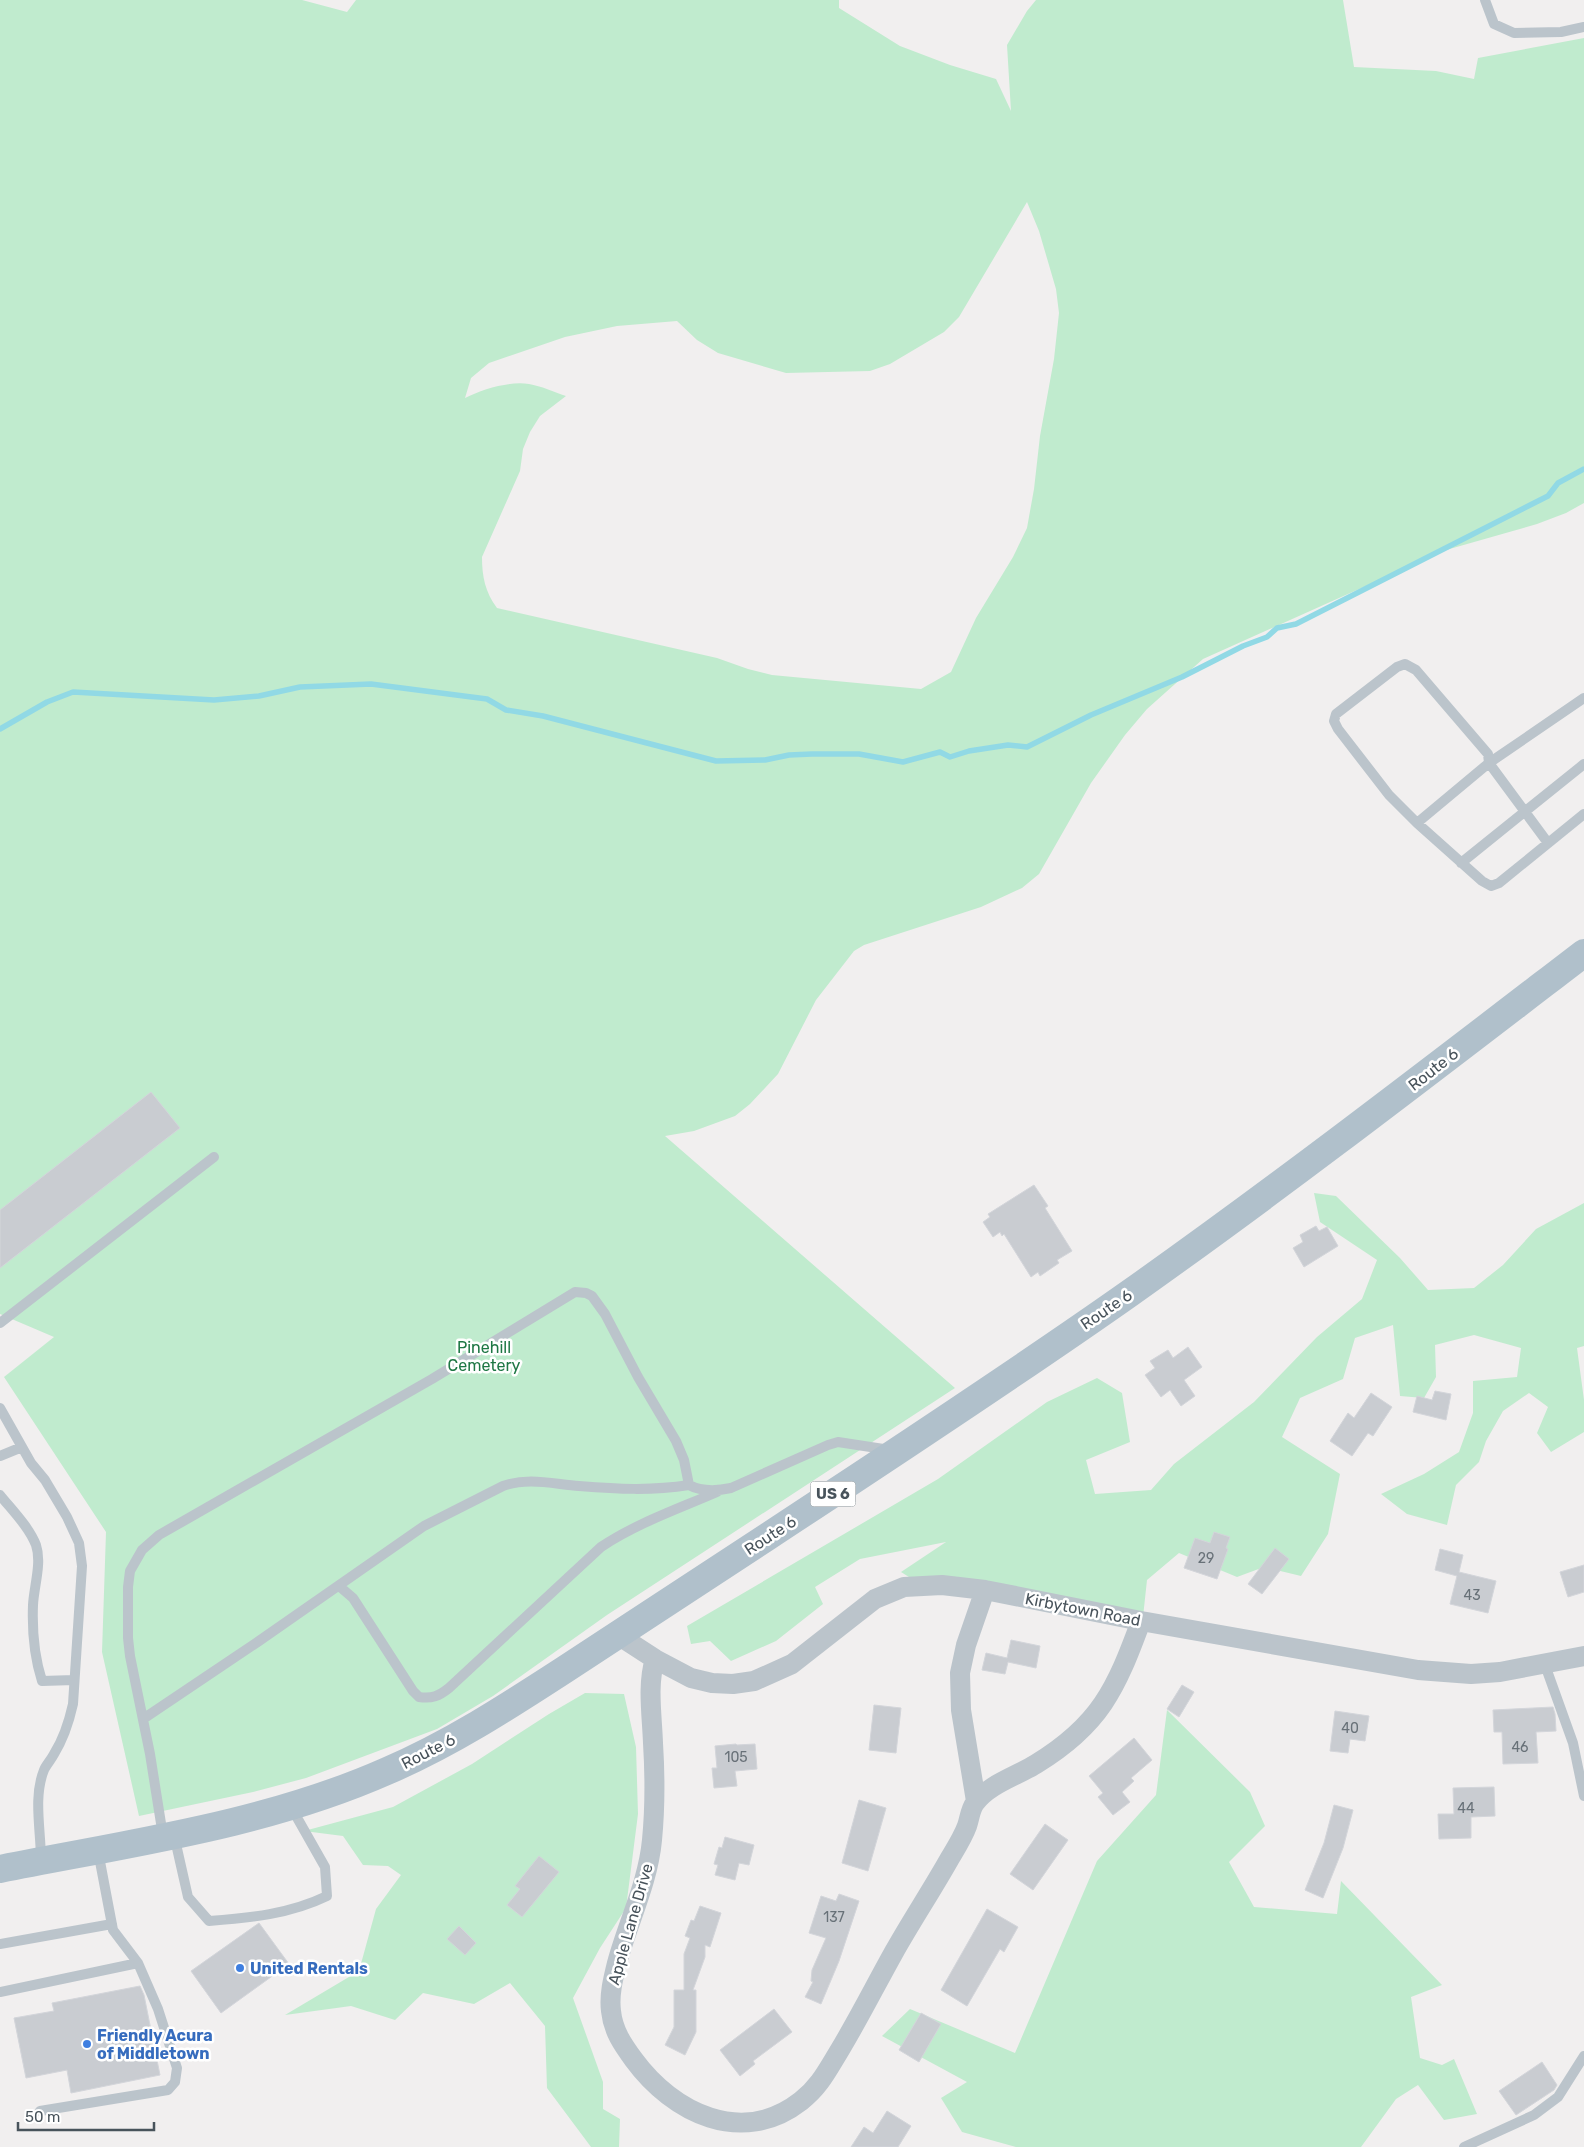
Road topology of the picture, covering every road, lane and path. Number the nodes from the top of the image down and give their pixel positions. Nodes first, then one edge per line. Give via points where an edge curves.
1 (1485, 0) edge
2 (1584, 27) edge
3 (1584, 698) edge
4 (1489, 763) junction
5 (1584, 764) edge
6 (1524, 812) junction
7 (1584, 814) edge
8 (1416, 823) junction
9 (1548, 843) junction
10 (1461, 863) junction
11 (1584, 953) edge
12 (214, 1157) dead end
13 (0, 1323) edge
14 (0, 1408) edge
15 (22, 1447) junction
16 (897, 1452) junction
17 (0, 1456) edge
18 (689, 1485) junction
19 (718, 1491) junction
20 (0, 1495) edge
21 (339, 1586) junction
22 (985, 1590) junction
23 (1141, 1621) junction
24 (618, 1635) junction
25 (1584, 1656) edge
26 (655, 1659) junction
27 (1545, 1665) junction
28 (74, 1680) junction
29 (143, 1719) junction
30 (1584, 1796) edge
31 (976, 1802) junction
32 (291, 1807) junction
33 (168, 1835) junction
34 (98, 1850) junction
35 (42, 1860) junction
36 (0, 1869) edge
37 (112, 1924) junction
38 (0, 1944) edge
39 (138, 1963) junction
40 (0, 1992) edge
41 (1584, 2056) edge
42 (40, 2110) dead end
43 (1464, 2147) edge

1 - 2 lane via 1494,24 1514,32 1561,32
3 - 4 lane
4 - 6 lane
4 - 8 lane
4 - 8 lane via 1488,754 1416,670 1405,664 1336,714 1334,721 1338,730 1389,795
5 - 6 lane
6 - 9 lane
6 - 10 lane
7 - 9 lane
8 - 10 lane
9 - 10 lane via 1492,886
11 - 16 main road, Route 6 / US 6 via 1277,1187 1126,1296
12 - 13 lane
14 - 15 lane
15 - 17 lane
15 - 28 lane via 67,1517 79,1543 82,1566
16 - 19 lane via 838,1442
16 - 24 main road, Route 6 / US 6
18 - 19 lane
18 - 21 lane via 654,1490 513,1482 424,1526
18 - 29 lane via 676,1441 605,1314 592,1296 575,1292 432,1379 159,1535 142,1550 130,1571 128,1638
19 - 21 lane via 652,1518 601,1547 449,1688 432,1698 419,1697 413,1691 352,1598
20 - 28 lane via 32,1537 38,1556 33,1636 35,1660 42,1681
21 - 29 lane
22 - 23 street, Kirbytown Road
22 - 26 street, Kirbytown Road via 942,1585 894,1590 858,1610 792,1664 754,1681 712,1683 682,1674
22 - 31 street, Apple Lane Drive via 966,1644 960,1673 961,1710
23 - 27 street, Kirbytown Road via 1445,1673 1500,1672
23 - 31 street via 1124,1667 1104,1705 1091,1720 1051,1756 981,1796
24 - 26 street, Kirbytown Road
24 - 32 main road, Route 6 / US 6 via 445,1744 388,1771
25 - 27 street, Kirbytown Road
26 - 31 street, Apple Lane Drive via 650,1674 654,1748 652,1840 643,1884 614,1976 611,2010 622,2044 652,2082 675,2101 703,2116 728,2123 760,2121 792,2107 812,2092 823,2079 949,1859
27 - 30 lane via 1573,1743
28 - 35 lane via 74,1704 68,1726 41,1780 38,1800
29 - 33 lane
32 - 33 main road, Route 6 / US 6
32 - 33 lane via 325,1867 327,1896 306,1906 247,1919 209,1921 188,1897
33 - 34 main road, Route 6 / US 6
34 - 35 main road, Route 6 / US 6
34 - 37 lane
35 - 36 main road, Route 6 / US 6
37 - 38 lane
37 - 39 lane
39 - 40 lane
39 - 42 lane via 158,2009 177,2068 174,2082 168,2090
41 - 43 lane via 1558,2097 1534,2115

